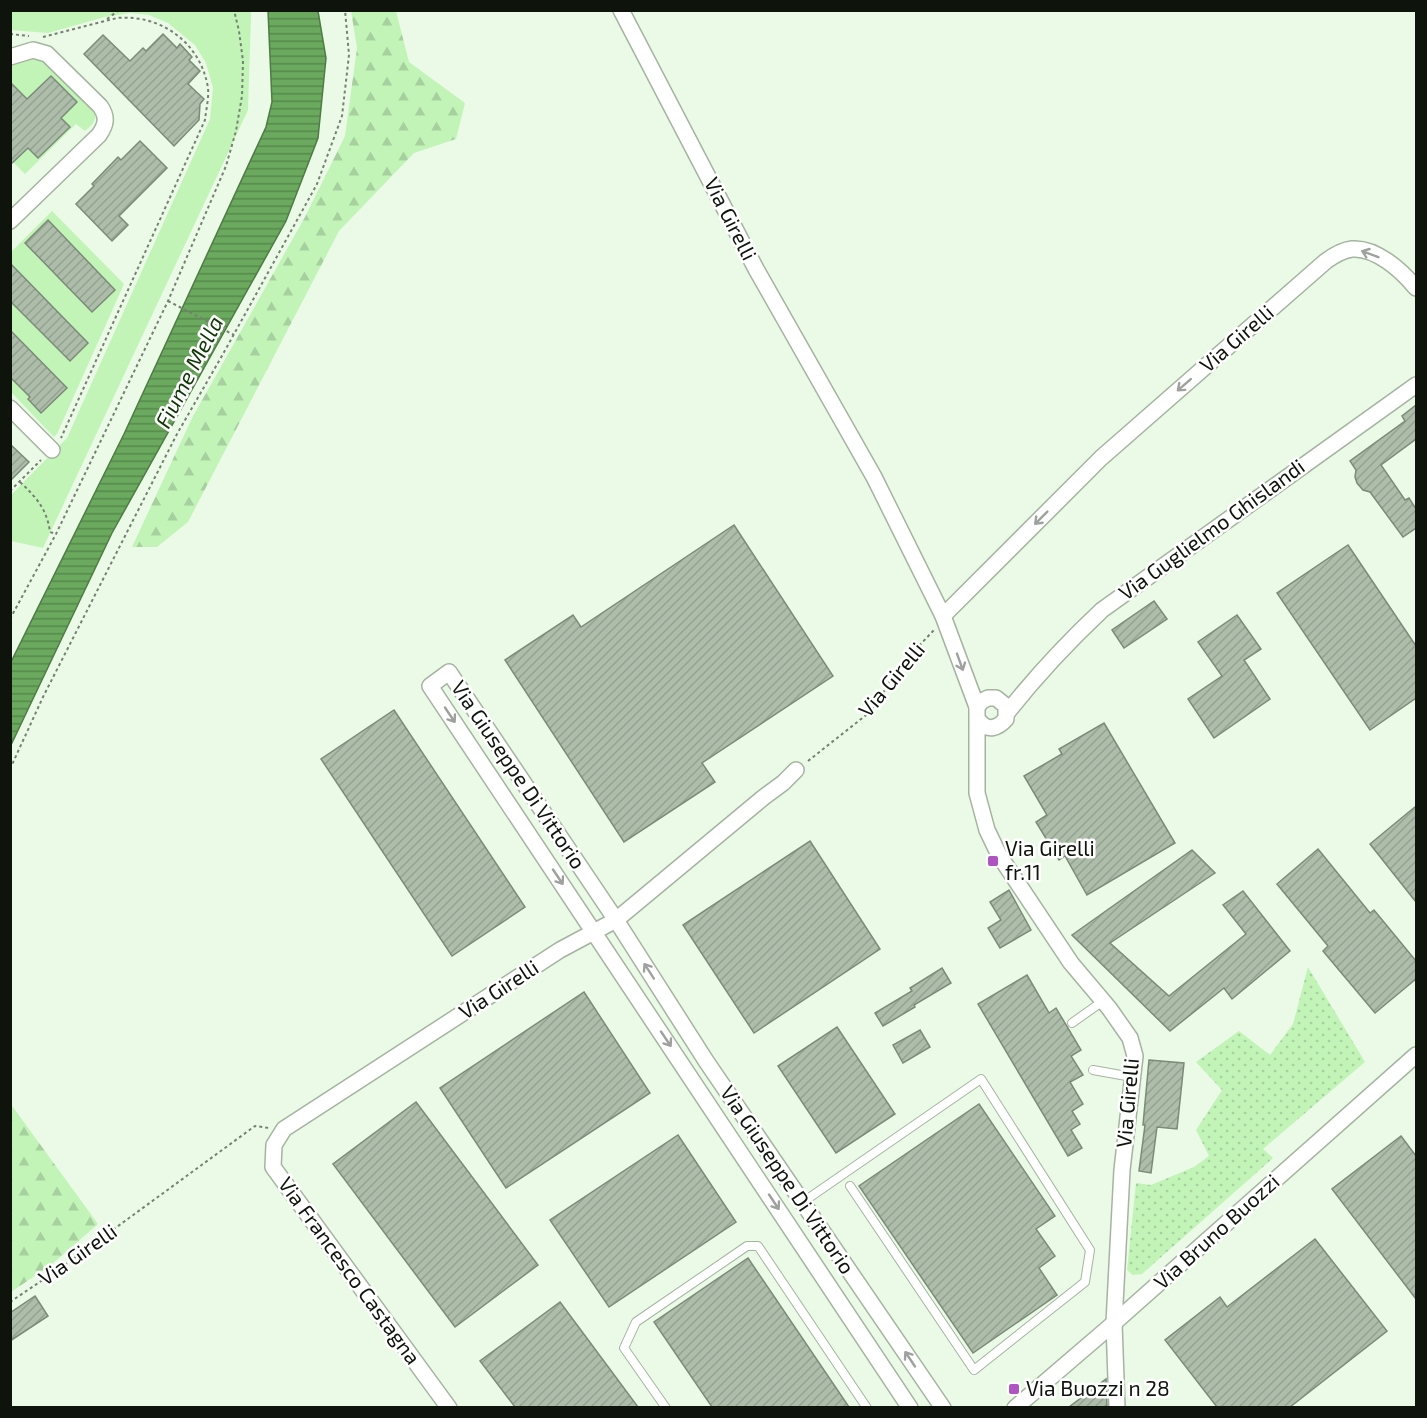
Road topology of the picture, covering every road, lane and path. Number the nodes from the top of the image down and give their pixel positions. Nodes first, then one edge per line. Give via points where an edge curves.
1 (119, 10) edge
2 (234, 10) edge
3 (345, 10) edge
4 (621, 10) edge
5 (105, 21) junction
6 (10, 34) edge
7 (10, 57) edge
8 (10, 221) edge
9 (1416, 288) edge
10 (168, 301) junction
11 (234, 335) junction
12 (1416, 383) edge
13 (10, 408) edge
14 (52, 450) junction
15 (20, 482) junction
16 (10, 491) edge
17 (56, 534) junction
18 (943, 616) junction
19 (10, 619) edge
20 (1033, 680) junction
21 (996, 698) junction
22 (1007, 713) junction
23 (978, 714) junction
24 (995, 728) junction
25 (10, 769) edge
26 (796, 770) joint
27 (976, 772) junction
28 (616, 920) junction
29 (592, 932) junction
30 (1103, 1002) junction
31 (1072, 1023) dead end
32 (1416, 1055) edge
33 (1092, 1070) dead end
34 (1132, 1077) junction
35 (284, 1129) junction
36 (850, 1186) dead end
37 (803, 1202) junction
38 (10, 1302) edge
39 (1114, 1323) junction
40 (449, 1407) edge
41 (666, 1407) edge
42 (867, 1407) edge
43 (910, 1407) edge
44 (944, 1407) edge
45 (1015, 1407) edge
46 (1117, 1407) edge

1 - 5 path
2 - 10 path via 243,61 237,131
3 - 11 path via 349,55 342,116 316,184
4 - 18 street, Via Girelli via 756,269 874,477
5 - 6 path via 47,38
5 - 14 path via 130,17 148,20 166,26 192,49 202,65 208,89 206,120 61,438
7 - 8 street via 33,50 47,54 100,106 106,121 99,135
9 -> 18 street, Via Girelli via 1390,263 1369,251 1352,249 1326,261 1101,458
10 - 11 path
10 - 17 path
11 - 25 path via 171,444
12 - 20 street, Via Guglielmo Ghislandi via 1102,610
13 - 14 street
14 - 15 path
15 - 16 path
15 - 17 path via 38,499 50,532
17 - 19 path
18 -> 23 street, Via Girelli
18 - 26 path, Via Girelli via 935,630 897,669 870,712
20 - 21 street, Via Guglielmo Ghislandi
20 - 22 street, Via Guglielmo Ghislandi
21 - 22 street via 1006,706
21 - 23 street via 982,701
22 - 24 street, Via Girelli
23 - 24 street via 987,728
23 - 27 street, Via Girelli
24 - 27 street, Via Girelli via 986,740
26 - 28 street, Via Girelli
27 - 30 street, Via Girelli via 987,830 999,855 1071,963
28 - 29 street, Via Girelli
28 -> 29 street, Via Giuseppe Di Vittorio via 449,672 430,686
37 -> 28 street, Via Giuseppe Di Vittorio
29 - 35 street, Via Girelli
29 -> 43 street, Via Giuseppe Di Vittorio
30 - 31 lane
30 - 34 street, Via Girelli via 1130,1038 1135,1056
32 - 39 street, Via Bruno Buozzi
33 - 34 lane
34 - 39 street, Via Girelli via 1122,1170
35 - 38 path, Via Girelli via 255,1126
35 - 40 street, Via Francesco Castagna via 274,1145 273,1167
36 - 37 lane via 974,1370 1085,1282 1090,1250 981,1079
44 -> 37 street, Via Giuseppe Di Vittorio
39 - 45 street, Via Bruno Buozzi
39 - 46 street, Via Girelli
41 - 42 lane via 624,1348 636,1322 747,1246 758,1246

